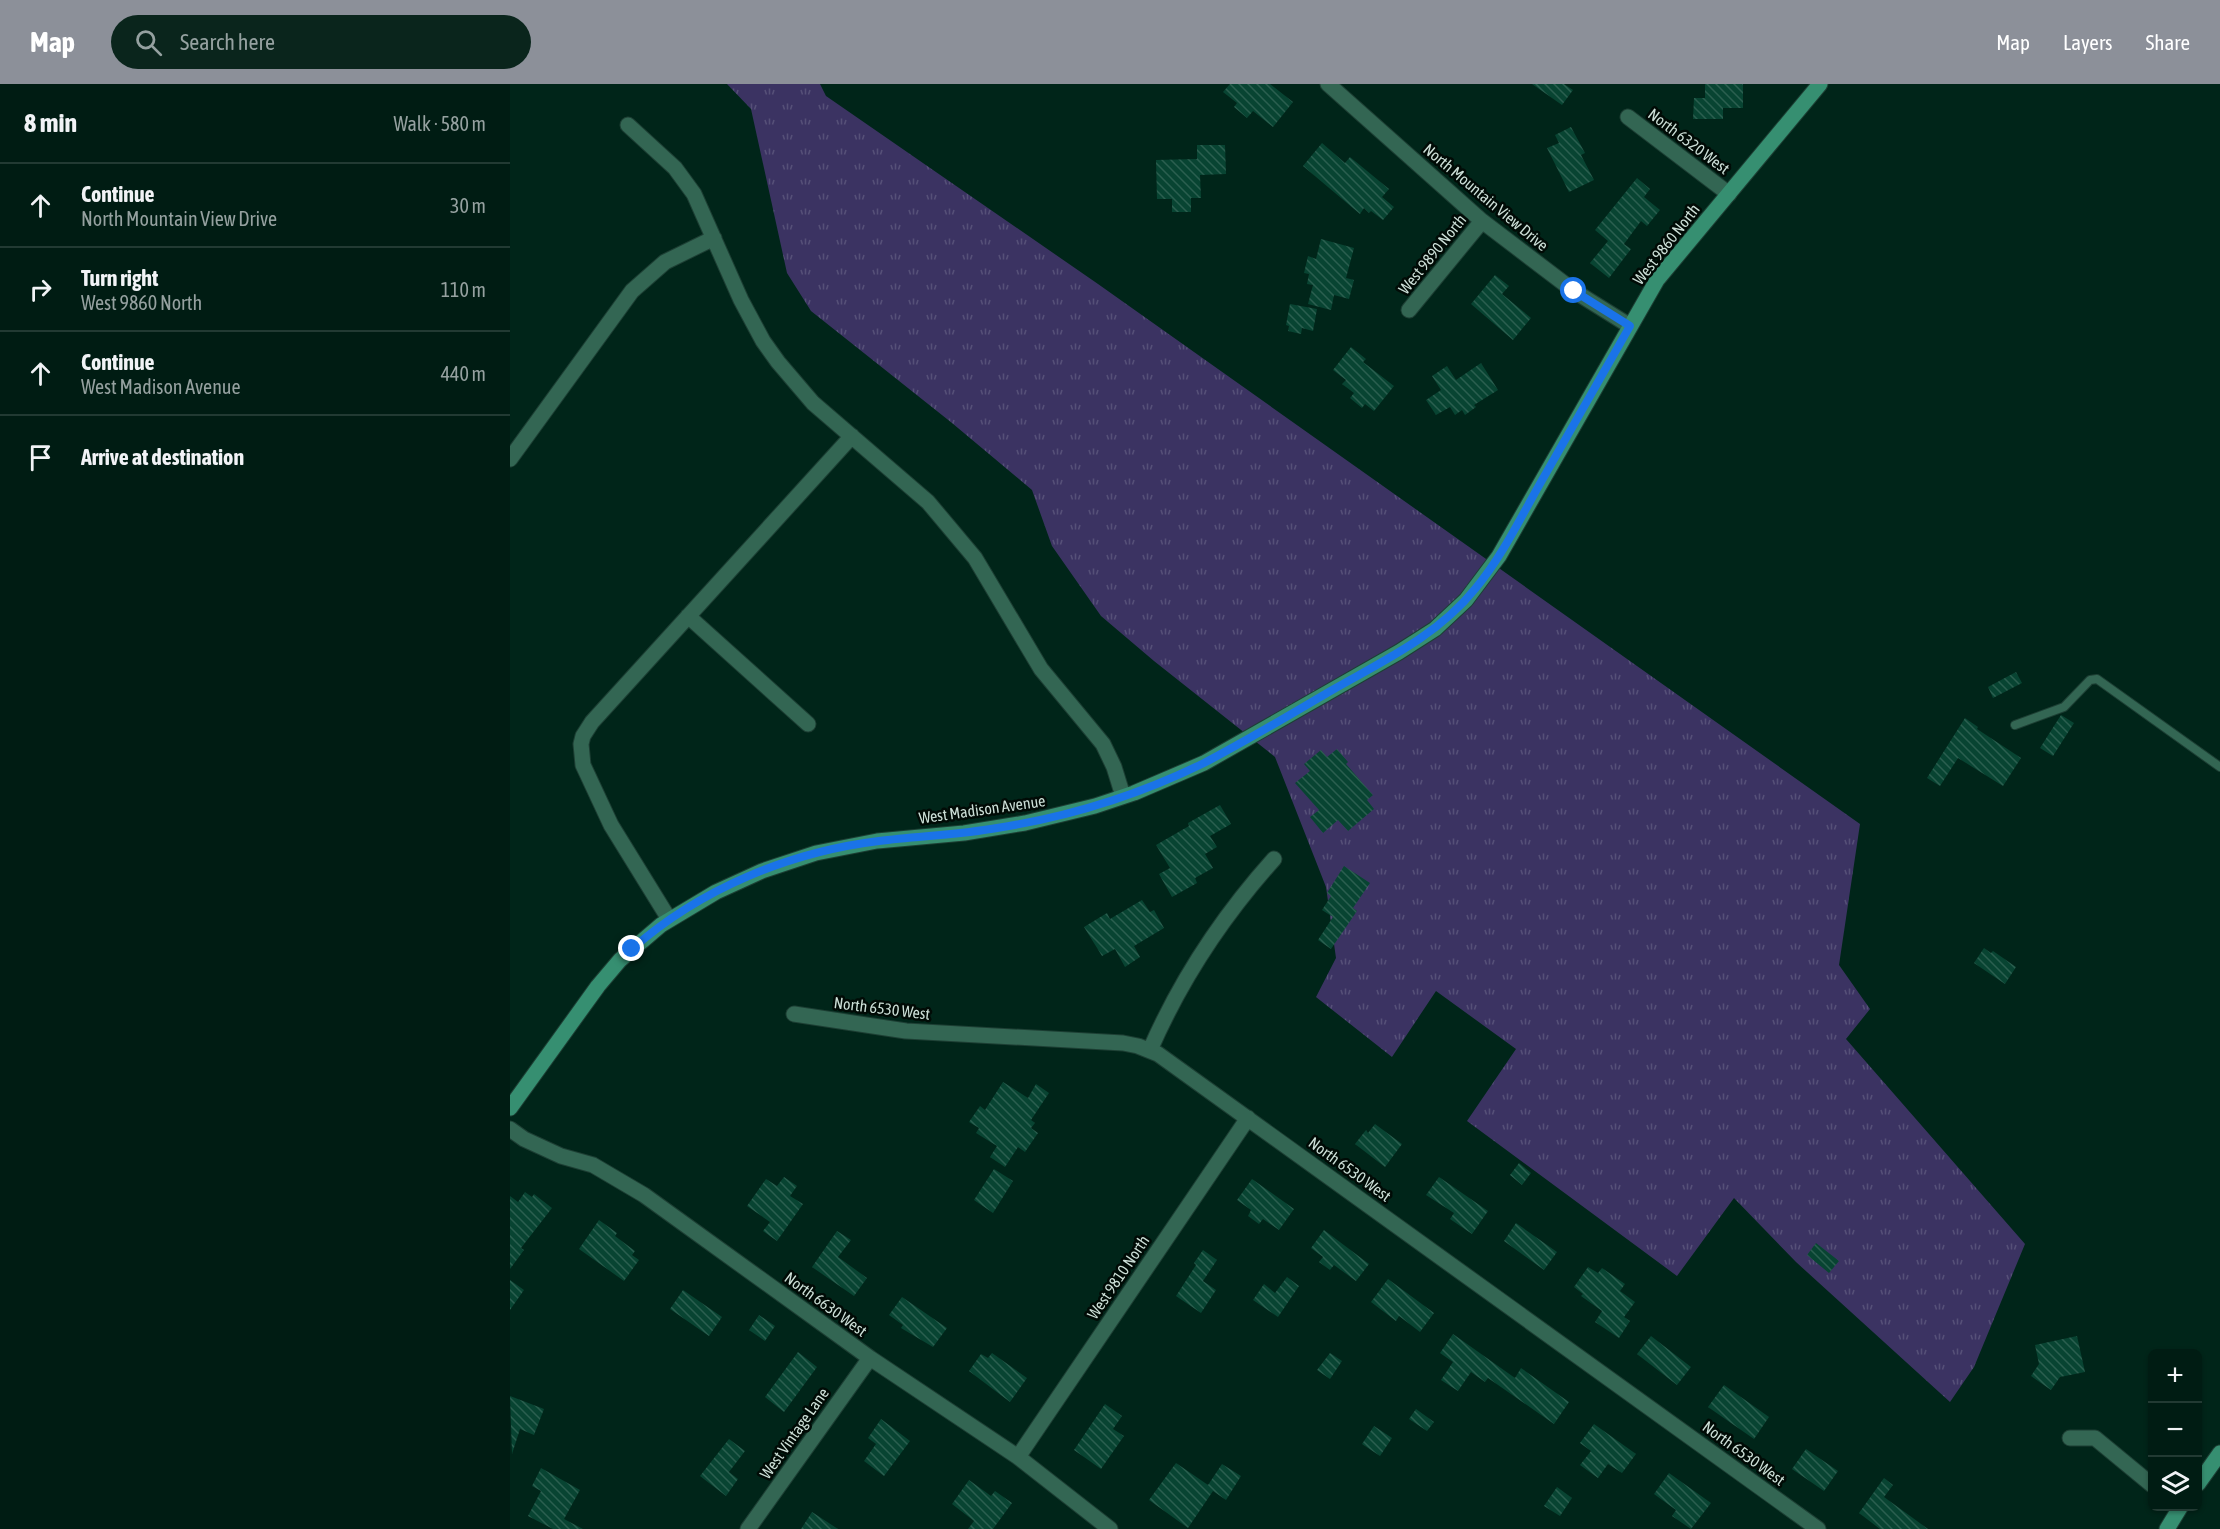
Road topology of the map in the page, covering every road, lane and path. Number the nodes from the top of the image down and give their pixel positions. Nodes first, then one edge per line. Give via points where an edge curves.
1 (1328, 84) edge
2 (1820, 84) edge
3 (1628, 117) dead end
4 (628, 125) dead end
5 (1729, 194) junction
6 (1482, 221) junction
7 (714, 238) junction
8 (1409, 310) dead end
9 (1630, 326) junction
10 (852, 436) junction
11 (510, 459) edge
12 (1510, 537) joint
13 (688, 616) junction
14 (808, 724) dead end
15 (2015, 724) dead end
16 (2220, 767) edge
17 (1123, 796) junction
18 (1274, 859) dead end
19 (669, 919) junction
20 (794, 1014) dead end
21 (1150, 1050) junction
22 (510, 1108) edge
23 (1248, 1118) junction
24 (510, 1129) edge
25 (870, 1358) junction
26 (2070, 1438) dead end
27 (2220, 1453) edge
28 (1018, 1457) junction
29 (2202, 1478) edge
30 (2148, 1482) edge
31 (2178, 1511) edge
32 (748, 1529) edge
33 (1110, 1529) edge
34 (1818, 1529) edge
35 (2167, 1529) edge

1 - 6 street, North Mountain View Drive
2 - 5 street, West 9860 North
3 - 5 street, North 6320 West
4 - 7 street via 684,179
5 - 9 street, West 9860 North via 1657,280
6 - 8 street, West 9890 North
6 - 9 street, North Mountain View Drive via 1574,291
7 - 10 street via 763,341 800,389
7 - 11 street via 665,262 637,286
9 - 12 street, West 9860 North
10 - 13 street
10 - 17 street via 908,483 960,539 992,583 1041,669 1103,744
12 - 17 street, West Madison Avenue via 1466,600 1418,641 1204,763
13 - 14 street
13 - 19 street via 592,722 581,744 583,765 598,800
15 - 16 lane via 2064,707 2090,680 2097,679
17 - 19 street, West Madison Avenue via 1025,823 877,841 816,853 738,881
18 - 21 street via 1203,949
19 - 22 street, West Madison Avenue via 608,973
20 - 21 street, North 6530 West via 906,1031 1116,1042
21 - 23 street, North 6530 West
23 - 28 street, West 9810 North
23 - 34 street, North 6530 West
24 - 25 street, North 6630 West via 561,1156 593,1165 644,1195
25 - 28 street, North 6630 West
25 - 32 street, West Vintage Lane
26 - 30 street via 2095,1438
27 - 29 street
28 - 33 street, North 6630 West
31 - 35 street

